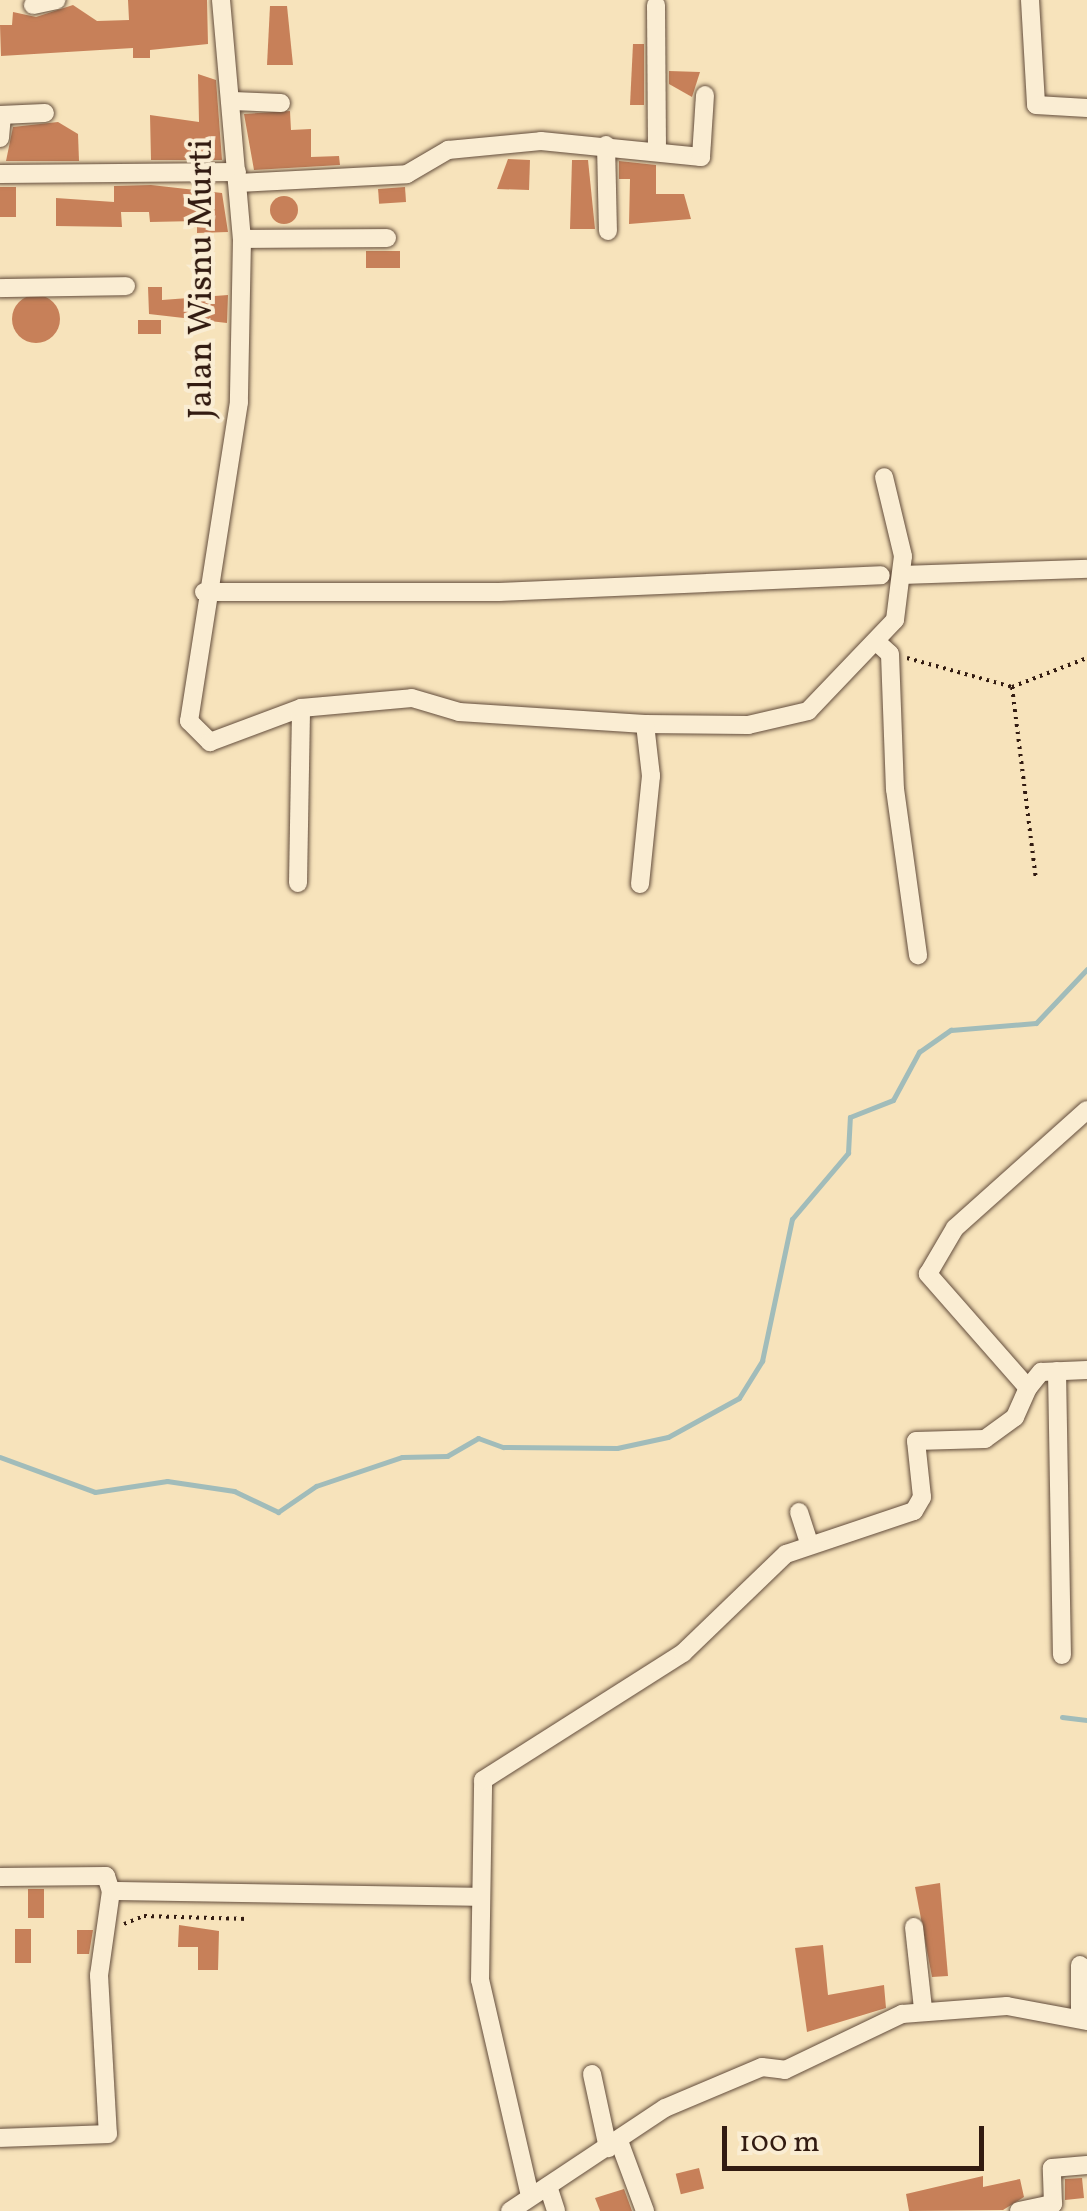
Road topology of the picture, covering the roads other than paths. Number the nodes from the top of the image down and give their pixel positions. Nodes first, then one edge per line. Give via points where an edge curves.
1 (56, 0) edge
2 (221, 0) edge
3 (1030, 0) edge
4 (33, 5) dead end
5 (656, 5) dead end
6 (705, 94) dead end
7 (233, 101) junction
8 (281, 103) dead end
9 (1087, 108) edge
10 (45, 113) dead end
11 (1, 115) edge
12 (0, 138) edge
13 (606, 145) junction
14 (656, 152) junction
15 (0, 174) edge
16 (238, 178) junction
17 (608, 231) dead end
18 (386, 238) dead end
19 (242, 239) junction
20 (126, 286) dead end
21 (0, 288) edge
22 (884, 477) dead end
23 (1087, 569) edge
24 (903, 574) junction
25 (881, 576) dead end
26 (204, 592) junction
27 (885, 647) junction
28 (302, 708) junction
29 (645, 724) junction
30 (298, 883) dead end
31 (640, 884) dead end
32 (918, 956) dead end
33 (1087, 1110) edge
34 (1087, 1370) edge
35 (1057, 1371) junction
36 (1028, 1388) junction
37 (799, 1512) dead end
38 (809, 1544) junction
39 (1062, 1655) dead end
40 (0, 1876) edge
41 (112, 1891) junction
42 (480, 1896) junction
43 (914, 1927) dead end
44 (1080, 1965) dead end
45 (923, 2009) junction
46 (1084, 2020) edge
47 (592, 2074) dead end
48 (0, 2138) edge
49 (614, 2144) junction
50 (1087, 2165) edge
51 (548, 2186) junction
52 (530, 2196) junction
53 (1053, 2208) edge
54 (510, 2211) edge
55 (556, 2211) edge
56 (645, 2211) edge
57 (1019, 2211) edge

1 - 4 street
2 - 7 street, Jalan Wisnu Murti
3 - 9 street via 1036,105
5 - 14 street
6 - 14 street via 706,150
7 - 8 street
7 - 16 street, Jalan Wisnu Murti
10 - 11 street
11 - 12 street
13 - 14 street
13 - 16 street via 448,150 407,174
13 - 17 street
15 - 16 street
16 - 19 street, Jalan Wisnu Murti
18 - 19 street
19 - 26 street, Jalan Wisnu Murti via 238,416
20 - 21 street
22 - 24 street
23 - 24 street
24 - 27 street
25 - 26 street via 499,592
26 - 28 street, Jalan Wisnu Murti via 195,734 226,738
27 - 29 street via 846,664 808,711 748,725
27 - 32 street via 896,804
28 - 29 street via 412,698 459,712
28 - 30 street
29 - 31 street via 651,776
33 - 36 street via 955,1228 928,1274
34 - 35 street
35 - 36 street via 1036,1374
35 - 39 street
36 - 38 street via 1014,1417 985,1438 916,1441 922,1497 914,1511
37 - 38 street
38 - 42 street via 780,1557 683,1653 536,1754 485,1778
40 - 41 street via 106,1876
41 - 42 street
41 - 48 street via 99,1975 108,2134
42 - 52 street via 482,2000
43 - 45 street
44 - 46 street
45 - 46 street via 1007,2006
45 - 49 street via 785,2070 762,2067 681,2101
47 - 49 street
49 - 51 street
49 - 56 street
50 - 53 street via 1052,2168
51 - 52 street
51 - 55 street
52 - 54 street
53 - 57 street

